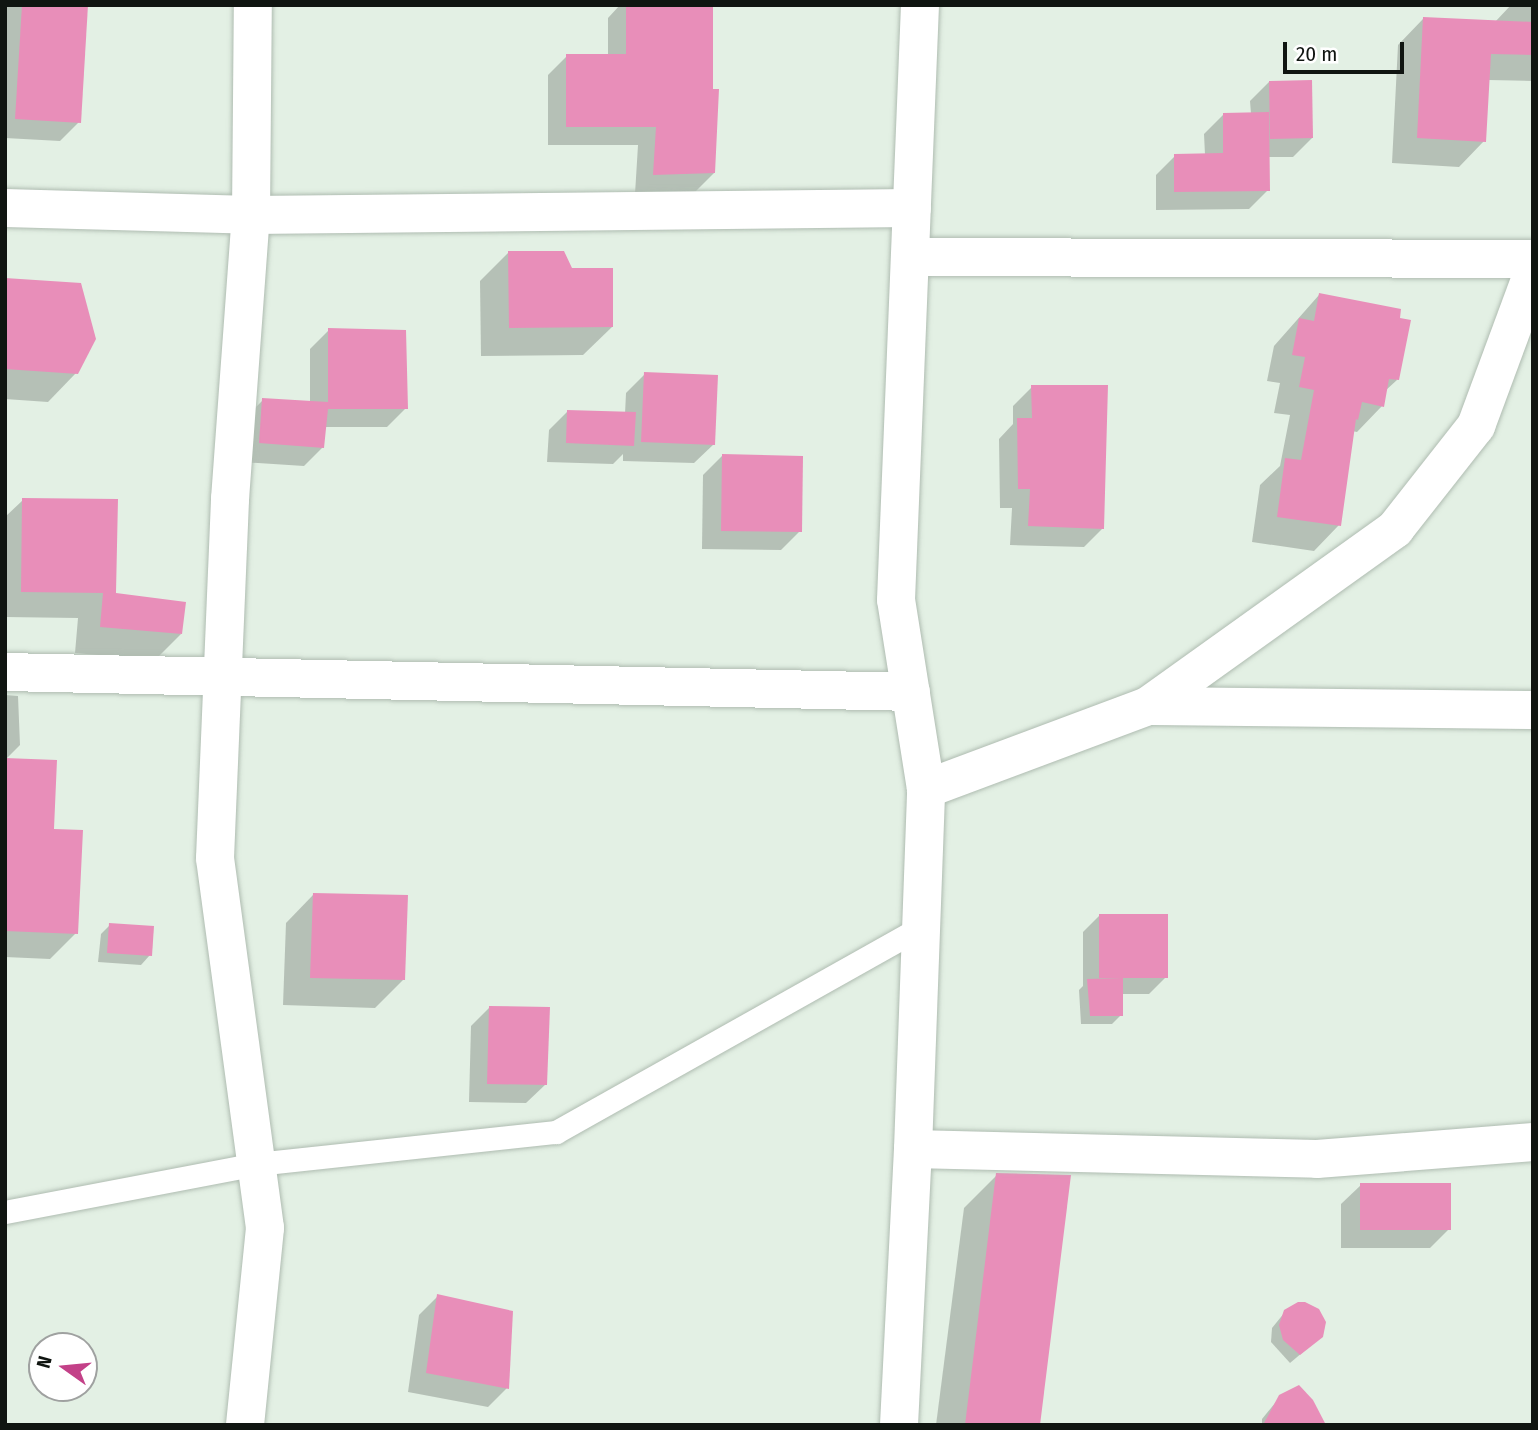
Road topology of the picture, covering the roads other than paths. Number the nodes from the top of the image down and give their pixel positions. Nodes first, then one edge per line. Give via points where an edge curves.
1 (253, 5) edge
2 (920, 5) edge
3 (5, 208) edge
4 (912, 208) junction
5 (251, 215) junction
6 (910, 257) junction
7 (1533, 259) edge
8 (1533, 272) edge
9 (5, 672) edge
10 (222, 679) junction
11 (911, 692) junction
12 (1148, 706) junction
13 (1533, 710) edge
14 (926, 789) junction
15 (922, 927) junction
16 (1533, 1142) edge
17 (913, 1149) junction
18 (256, 1164) junction
19 (5, 1212) edge
20 (245, 1425) edge
21 (899, 1425) edge

1 - 5 street
2 - 4 street
3 - 5 street
4 - 5 street
4 - 6 street
5 - 10 street
6 - 7 street
6 - 11 street via 896,600
8 - 12 street via 1476,426 1395,529
9 - 10 street
10 - 11 street
10 - 18 street via 215,858
11 - 14 street
12 - 13 street
12 - 14 street
14 - 15 street
15 - 17 street
15 - 18 lane via 555,1132
16 - 17 street via 1317,1159
17 - 21 street
18 - 19 lane
18 - 20 street via 265,1228

